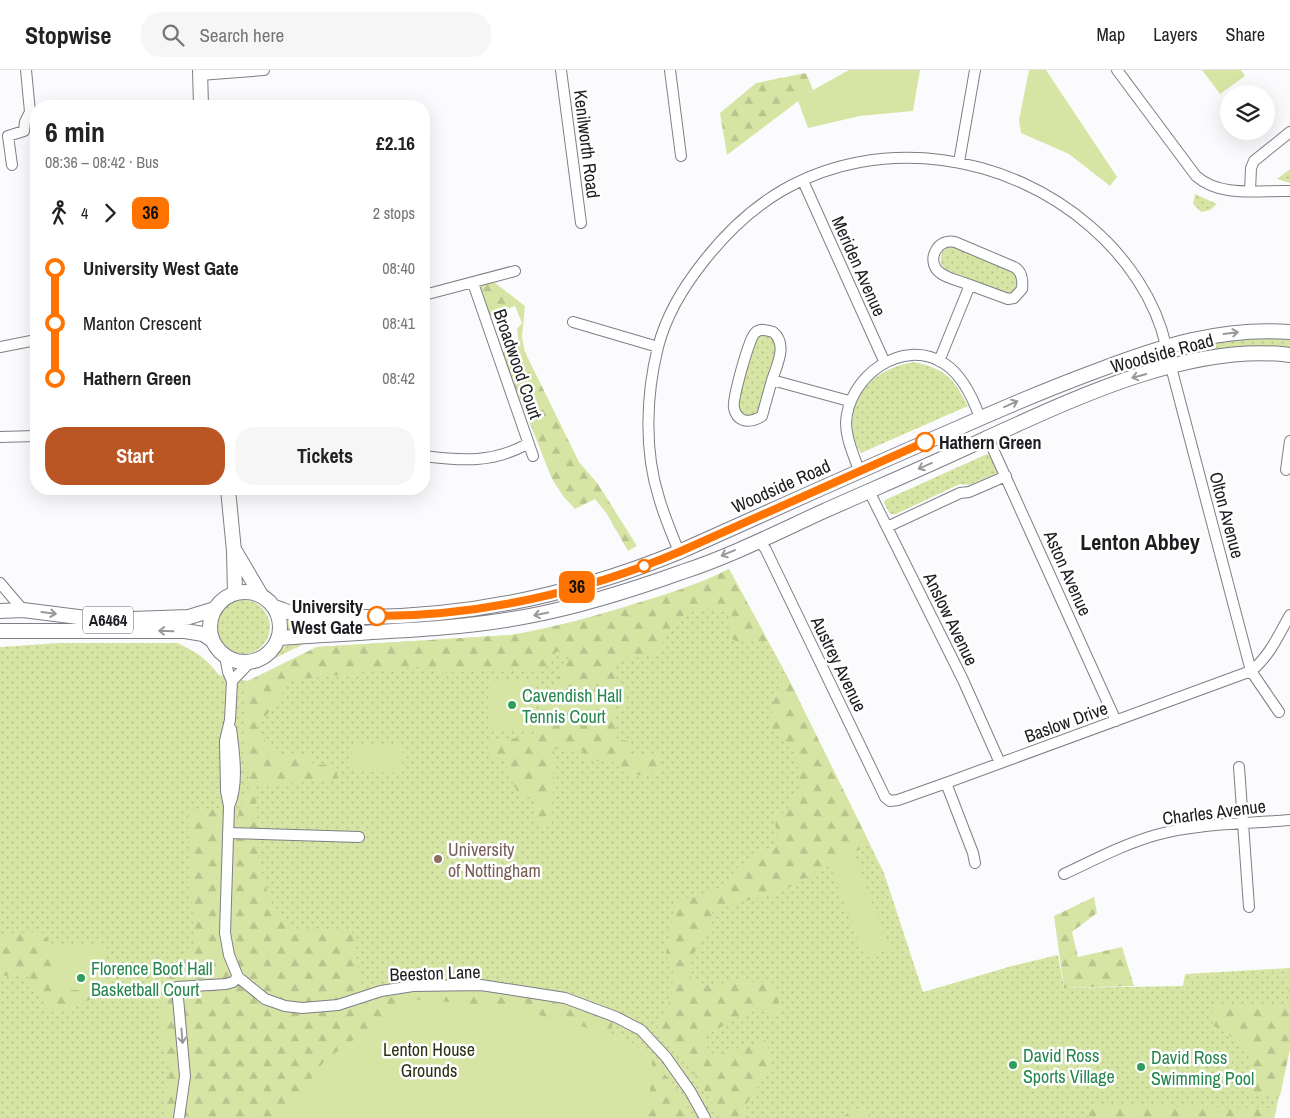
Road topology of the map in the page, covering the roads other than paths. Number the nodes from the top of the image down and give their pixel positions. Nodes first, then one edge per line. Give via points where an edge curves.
1 (26, 70) edge
2 (264, 70) edge
3 (562, 70) edge
4 (670, 70) edge
5 (975, 70) edge
6 (1117, 70) edge
7 (200, 72) edge
8 (201, 100) edge
9 (1290, 132) edge
10 (681, 156) dead end
11 (959, 162) junction
12 (12, 165) dead end
13 (803, 181) junction
14 (1250, 191) junction
15 (1290, 191) edge
16 (580, 223) dead end
17 (515, 270) dead end
18 (473, 283) junction
19 (970, 286) junction
20 (430, 294) edge
21 (572, 322) dead end
22 (1290, 332) edge
23 (30, 341) edge
24 (1166, 346) junction
25 (0, 347) edge
26 (658, 347) junction
27 (1290, 356) edge
28 (939, 361) junction
29 (884, 364) junction
30 (1171, 367) junction
31 (772, 380) junction
32 (850, 402) junction
33 (980, 418) junction
34 (0, 436) edge
35 (30, 436) edge
36 (988, 438) junction
37 (1290, 441) edge
38 (528, 444) junction
39 (532, 456) dead end
40 (430, 457) edge
41 (1286, 470) dead end
42 (860, 471) junction
43 (1006, 476) junction
44 (869, 491) junction
45 (230, 495) edge
46 (888, 527) junction
47 (759, 540) junction
48 (234, 551) junction
49 (679, 552) junction
50 (687, 571) junction
51 (0, 582) edge
52 (235, 593) junction
53 (260, 595) junction
54 (274, 607) junction
55 (215, 609) junction
56 (22, 610) junction
57 (0, 611) edge
58 (1290, 614) edge
59 (0, 631) edge
60 (279, 638) junction
61 (212, 640) junction
62 (225, 656) junction
63 (250, 662) junction
64 (1251, 671) junction
65 (232, 681) junction
66 (1279, 712) dead end
67 (230, 720) junction
68 (1116, 721) junction
69 (1000, 763) junction
70 (1239, 767) dead end
71 (946, 783) junction
72 (890, 801) joint
73 (230, 802) junction
74 (1290, 820) edge
75 (1243, 824) junction
76 (228, 833) junction
77 (359, 837) dead end
78 (974, 863) dead end
79 (1064, 874) dead end
80 (1249, 908) dead end
81 (238, 977) junction
82 (179, 1118) edge
83 (705, 1118) edge

1 - 12 street via 30,112 24,132 8,136
2 - 7 street
3 - 16 street, Kenilworth Road
4 - 10 street
5 - 11 street
6 - 14 street via 1196,176 1221,189
7 - 8 main road
9 - 14 street via 1254,162
11 - 13 street via 914,158 869,161
11 - 24 street via 1016,179 1043,192 1097,232 1120,255 1141,286
13 - 26 street via 756,208 713,249 683,291
13 - 29 street, Meriden Avenue
14 - 15 street
17 - 18 street
18 - 20 street
18 - 38 street, Broadwood Court
19 - 19 street via 940,273 936,268 934,255 939,245 955,242 1018,269 1022,277 1022,289 1014,298 1008,299
19 - 28 street
21 - 26 street
24 -> 22 main road, Woodside Road via 1234,333
23 - 25 street
33 -> 24 main road, Woodside Road via 1042,391
26 - 49 street via 649,413 650,442 659,498
27 - 30 main road, Woodside Road via 1255,353 1222,356
28 - 29 street via 914,355
28 - 33 street via 967,388
29 - 32 street via 862,380
30 -> 36 main road, Woodside Road via 1089,394
30 - 64 street, Olton Avenue
31 - 31 street via 762,416 753,421 740,418 735,413 733,402 750,340 756,331 773,332 781,345
31 - 32 street
32 - 42 street via 846,422 848,438
33 - 42 main road, Woodside Road
34 - 35 street
36 - 43 street, Aston Avenue
36 -> 44 main road, Woodside Road
37 - 41 street
38 - 39 street, Broadwood Court
38 - 40 street via 513,452 477,460
42 - 44 main road
42 - 49 main road, Woodside Road
43 - 46 street via 960,493
43 - 68 street, Aston Avenue
44 - 46 street, Anslow Avenue
44 - 47 main road, Woodside Road
45 - 48 main road
46 - 69 street, Anslow Avenue
47 -> 50 main road, Woodside Road
47 - 72 street, Austrey Avenue via 885,797
48 - 52 main road
48 - 53 main road
49 - 50 main road
49 - 54 main road, Woodside Road via 593,583 501,605 380,616 304,616
50 -> 60 main road, Woodside Road via 598,600 529,616 452,627
51 - 56 street
52 - 53 main road
52 - 55 main road
53 - 54 main road
54 - 60 main road via 280,622
56 -> 55 main road, A6464 via 102,620 189,618
55 - 61 main road via 210,627
56 - 57 main road, A6464
58 - 64 street via 1267,655
61 -> 59 main road, A6464 via 202,634 185,631
60 - 63 main road via 270,653
61 - 62 main road
62 - 63 main road via 235,661
62 - 65 street
63 - 65 street
64 - 66 street, Olton Avenue
64 - 68 street, Baslow Drive
65 - 67 street
67 - 73 street via 235,777
67 - 73 street via 225,741 226,791
68 - 69 street, Baslow Drive
69 - 71 street, Baslow Drive
70 - 75 street
71 - 72 street, Baslow Drive
71 - 78 street
73 - 76 street
74 - 75 street, Charles Avenue
75 - 79 street, Charles Avenue via 1158,834 1085,859
75 - 80 street
76 - 77 street
76 - 81 street via 225,933
81 -> 82 street via 226,984 177,987 185,1076
81 - 83 street, Beeston Lane via 265,998 285,1006 302,1008 338,1004 380,991 412,986 481,985 566,998 641,1030 666,1057

